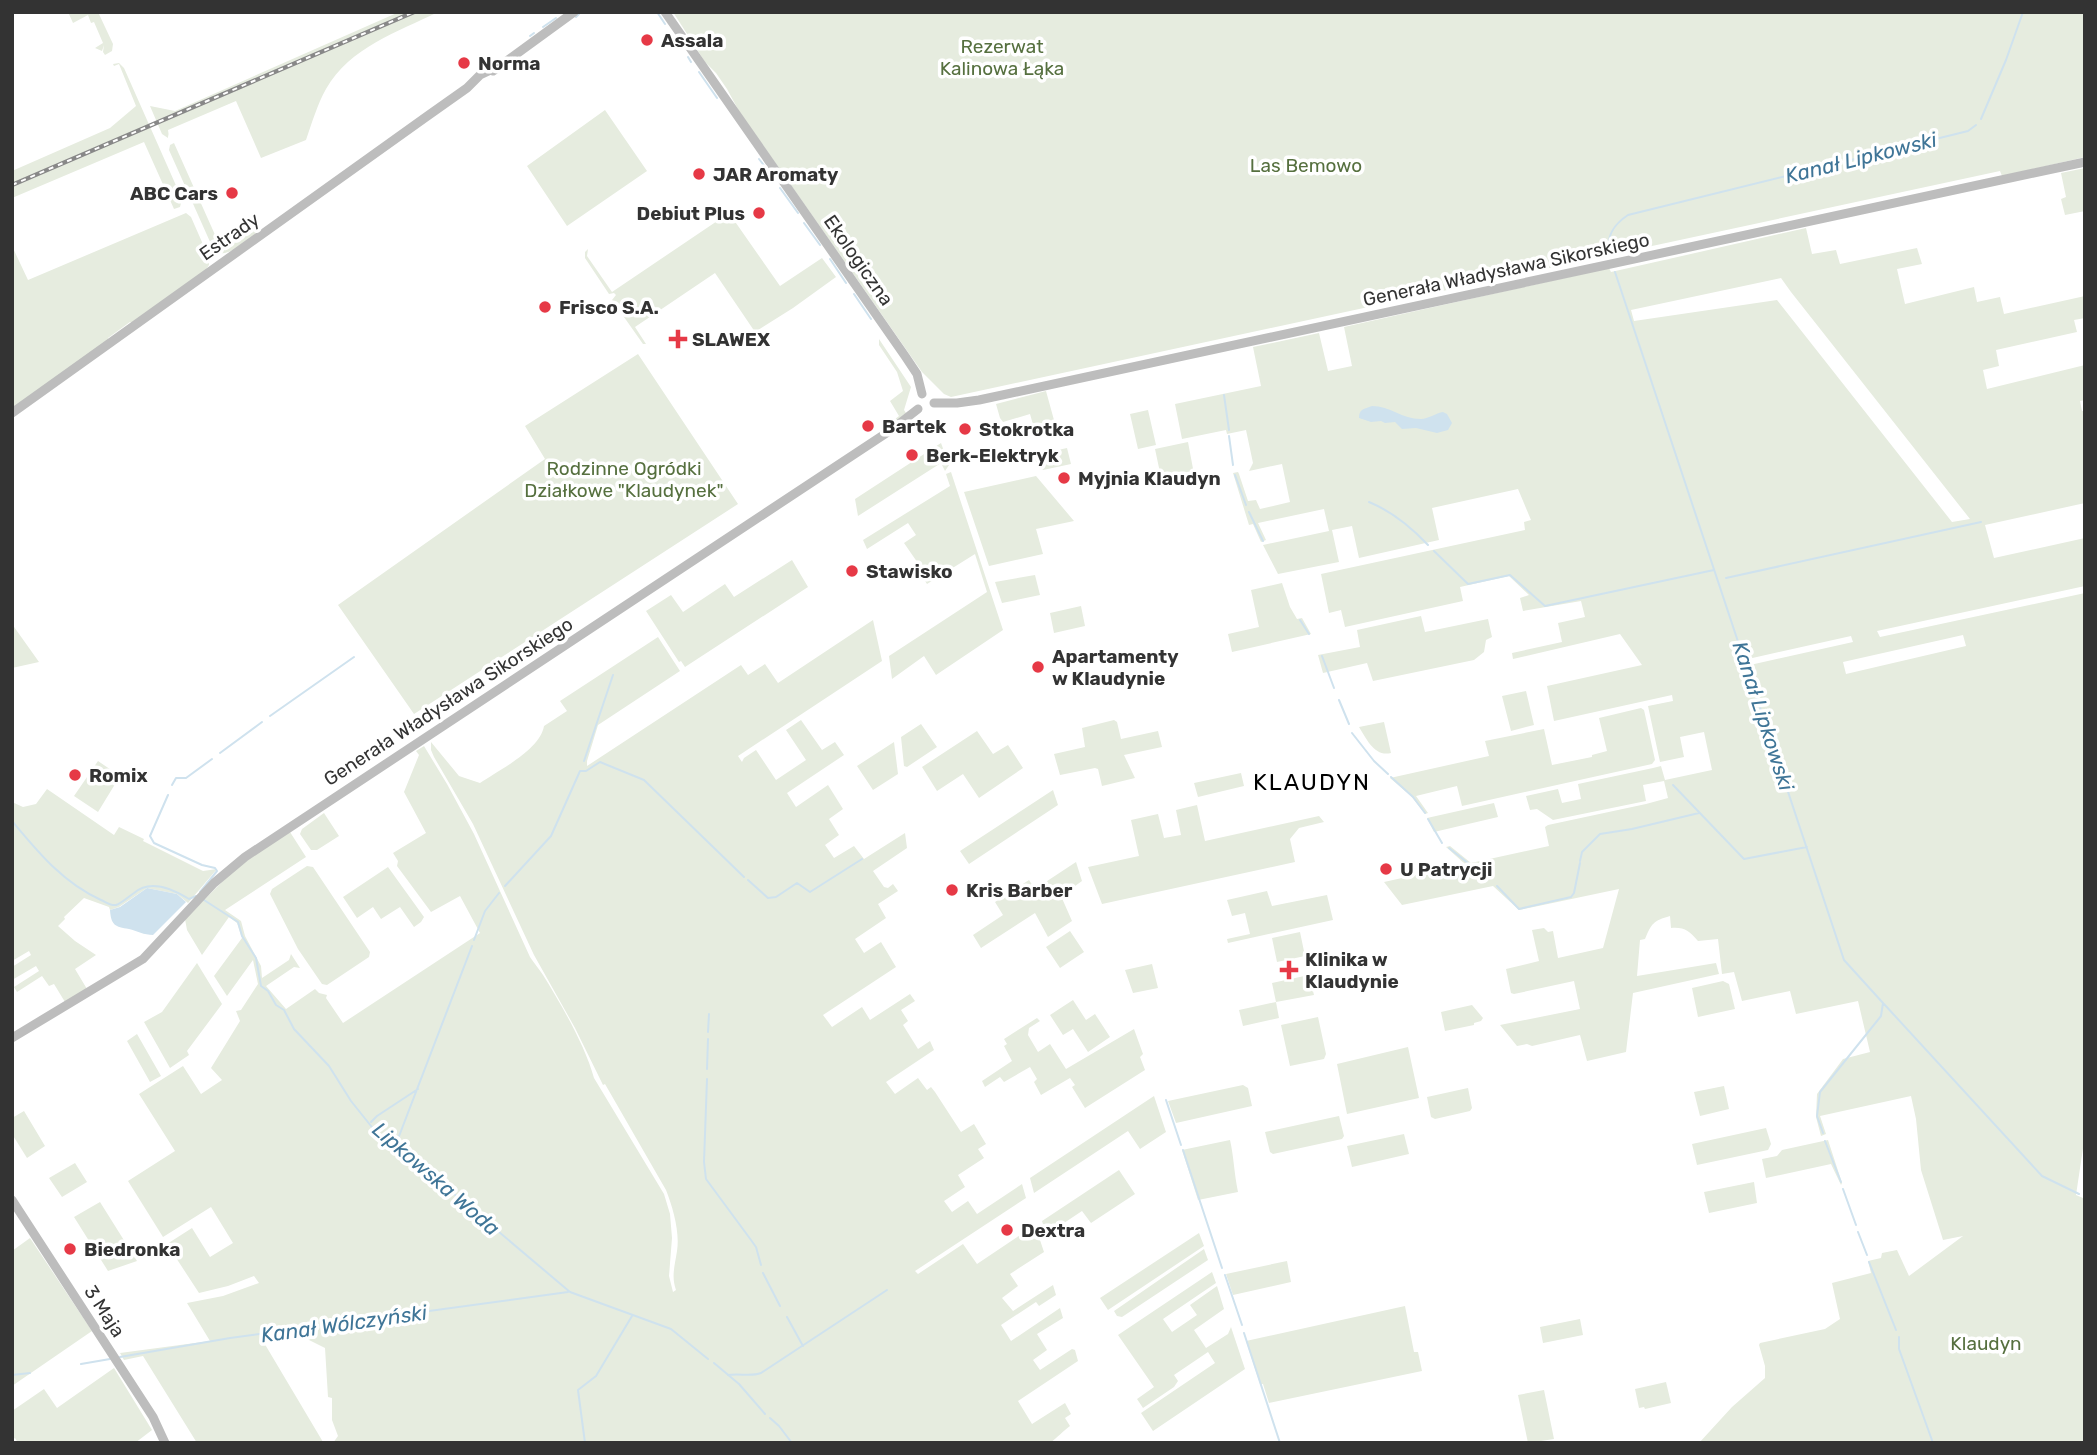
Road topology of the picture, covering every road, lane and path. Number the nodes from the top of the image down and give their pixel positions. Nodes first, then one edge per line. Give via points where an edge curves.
1 (574, 12) edge
2 (665, 12) edge
3 (2085, 162) edge
4 (922, 394) junction
5 (934, 403) junction
6 (918, 409) junction
7 (12, 413) edge
8 (12, 1038) edge
9 (12, 1200) edge
10 (165, 1443) edge

1 - 7 main road, Estrady
2 - 4 main road, Ekologiczna via 905,356 917,374
3 - 5 main road, Generała Władysława Sikorskiego via 991,398
4 - 5 main road
4 - 6 main road via 916,400
5 - 6 main road via 928,411
6 - 8 main road, Generała Władysława Sikorskiego via 244,857 147,955
9 - 10 main road, 3 Maja via 153,1417

